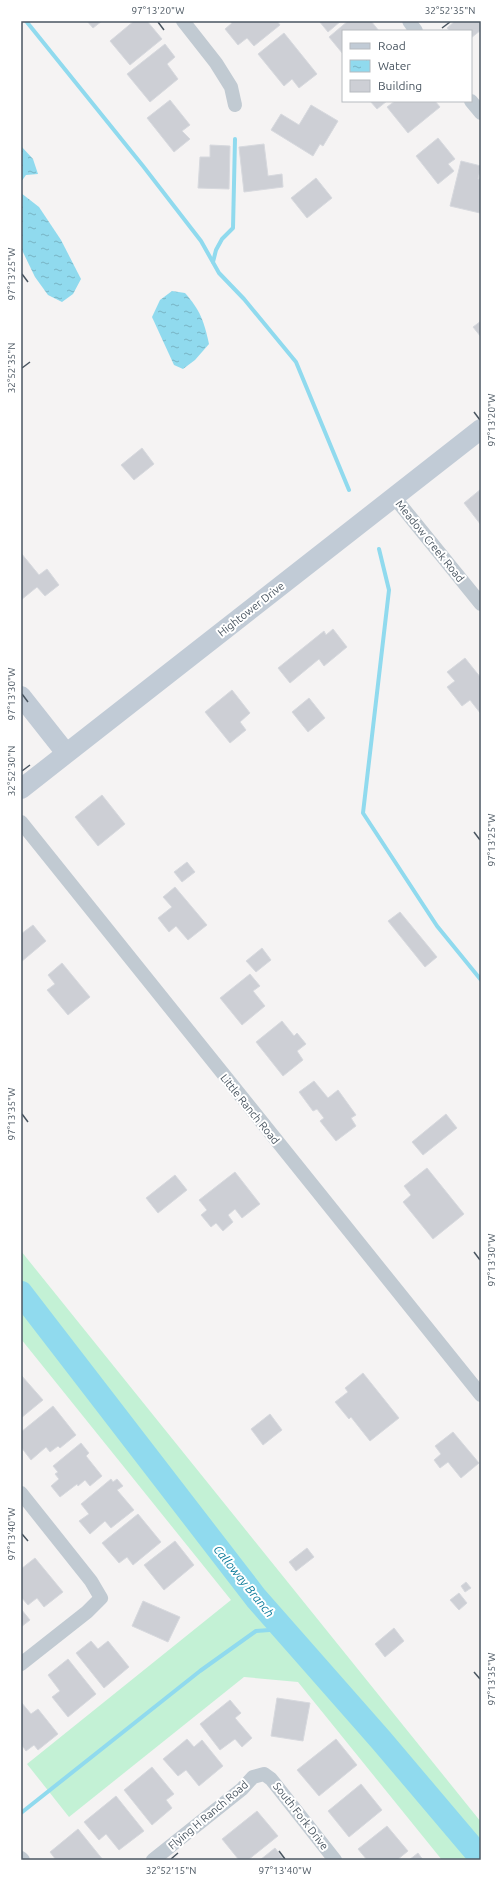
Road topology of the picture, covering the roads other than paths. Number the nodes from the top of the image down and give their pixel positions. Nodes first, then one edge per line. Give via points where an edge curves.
1 (184, 21) edge
2 (408, 21) edge
3 (415, 30) edge
4 (472, 102) edge
5 (235, 105) dead end
6 (481, 113) edge
7 (481, 429) edge
8 (394, 497) junction
9 (481, 604) edge
10 (21, 696) edge
11 (66, 753) junction
12 (21, 790) edge
13 (21, 822) edge
14 (481, 1394) edge
15 (21, 1493) edge
16 (21, 1664) edge
17 (264, 1774) joint
18 (153, 1860) edge
19 (335, 1860) edge

1 - 5 street via 231,87
2 - 3 street
4 - 6 street
7 - 8 street, Hightower Drive
8 - 9 street, Meadow Creek Road
8 - 11 street, Hightower Drive
10 - 11 street
11 - 12 street, Hightower Drive
13 - 14 street, Little Ranch Road
15 - 16 street via 91,1581 100,1598 87,1612
17 - 18 street, Flying H Ranch Road via 253,1777
17 - 19 street, South Fork Drive via 271,1779

